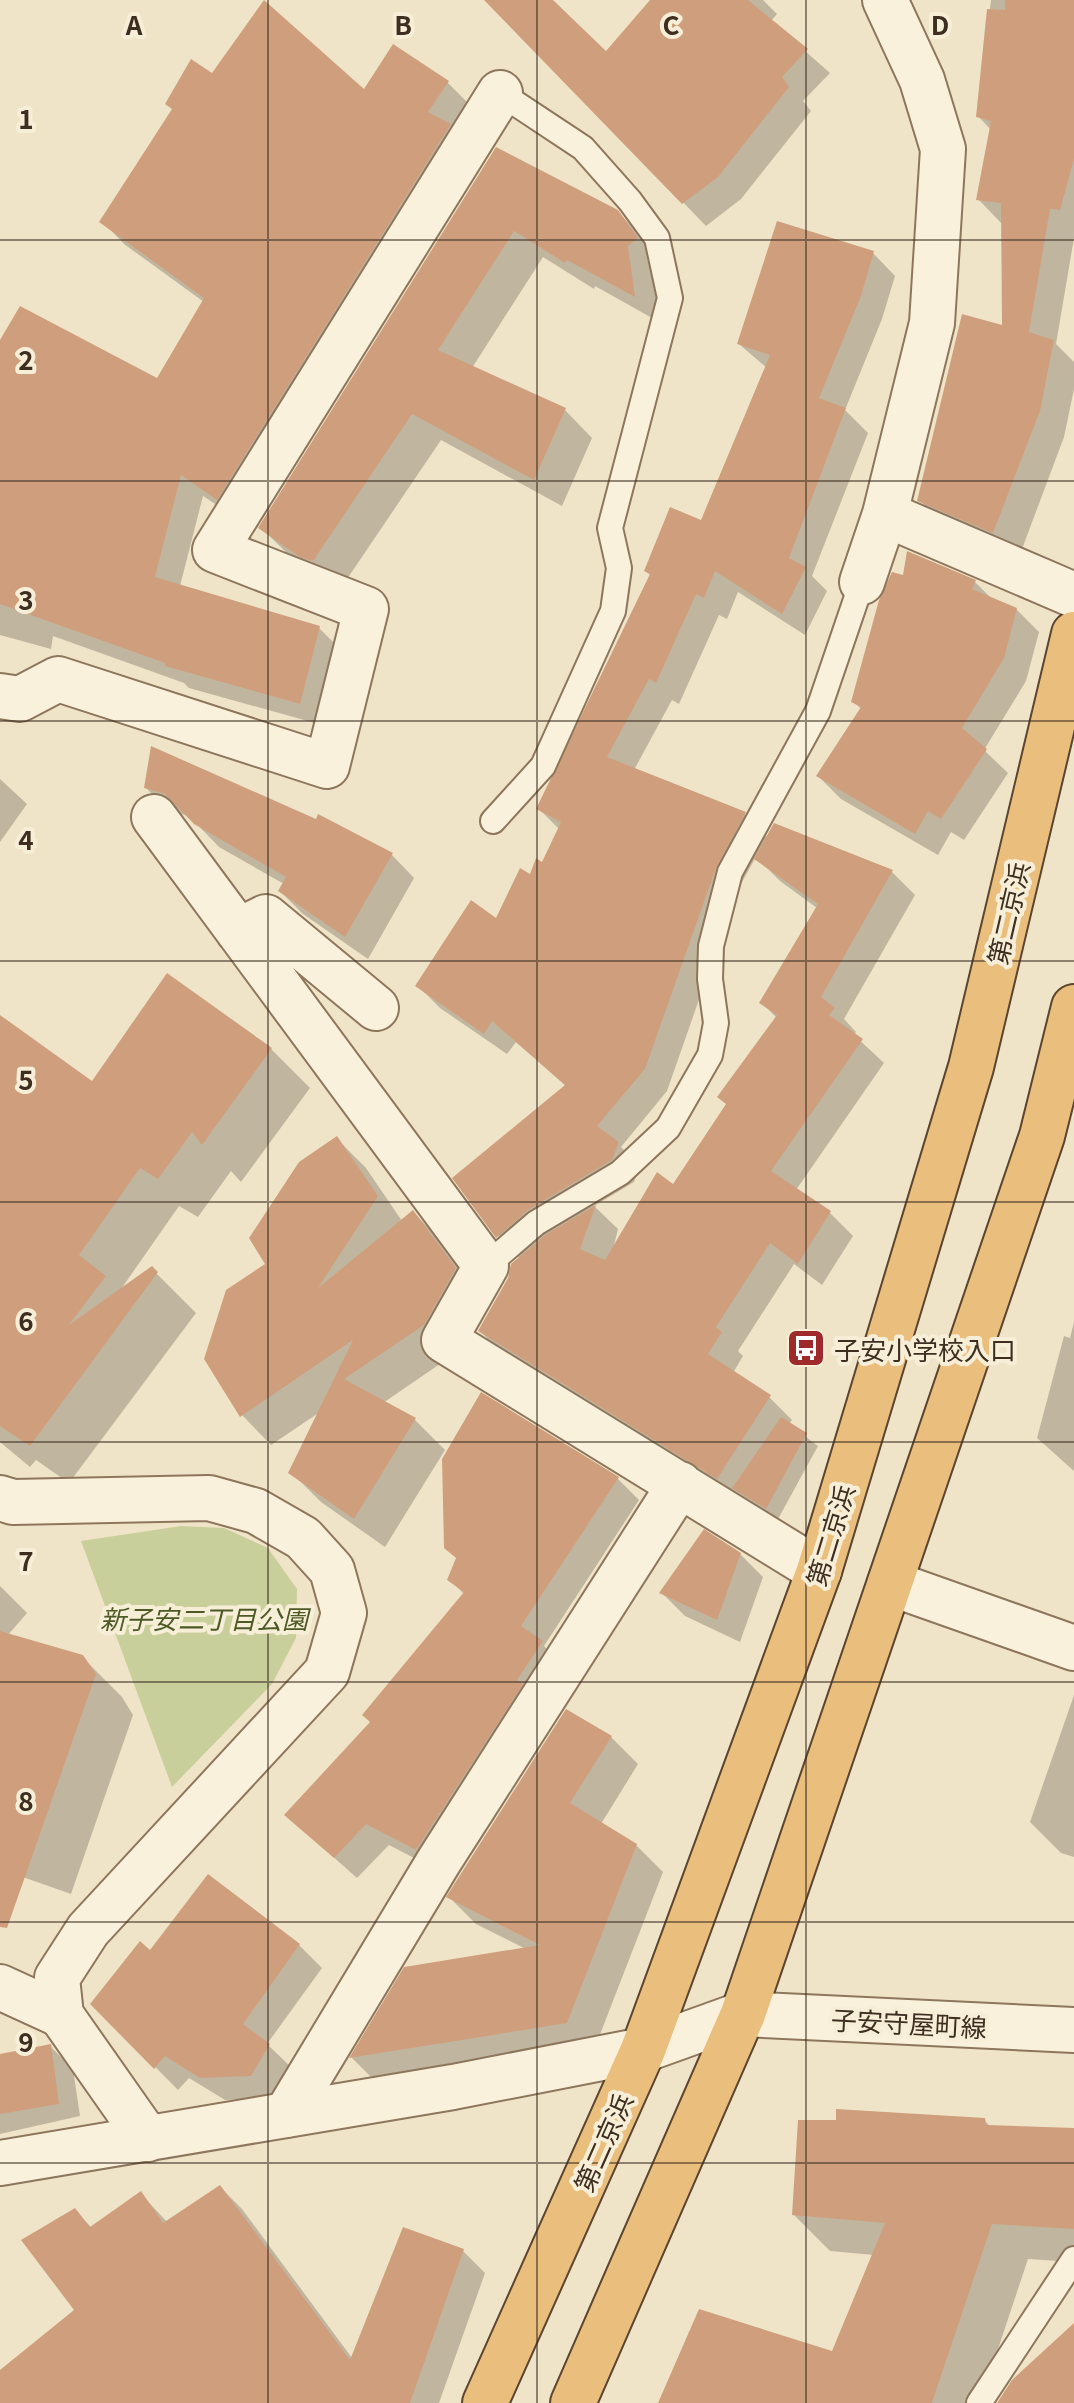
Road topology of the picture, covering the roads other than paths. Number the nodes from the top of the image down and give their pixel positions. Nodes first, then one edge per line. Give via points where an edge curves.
1 (885, 0) edge
2 (500, 93) joint
3 (885, 514) junction
4 (862, 582) joint
5 (1074, 595) edge
6 (1074, 634) edge
7 (0, 696) edge
8 (154, 817) dead end
9 (493, 821) dead end
10 (238, 931) junction
11 (1074, 1007) edge
12 (376, 1008) dead end
13 (486, 1266) junction
14 (680, 1484) junction
15 (0, 1498) edge
16 (819, 1571) junction
17 (890, 1583) junction
18 (1074, 1648) edge
19 (0, 1987) edge
20 (743, 2014) junction
21 (61, 2015) junction
22 (1074, 2030) edge
23 (643, 2050) junction
24 (286, 2115) junction
25 (148, 2139) junction
26 (0, 2163) edge
27 (1074, 2259) edge
28 (485, 2403) edge
29 (573, 2403) edge
30 (979, 2403) edge

1 - 3 street via 922,80 943,149 932,323
2 - 7 street via 215,550 366,609 327,766 58,679 20,699
2 - 9 lane via 583,148 630,201 657,238 670,298 610,528 619,568 613,611 543,766
3 - 4 street
3 - 5 street
4 - 13 lane via 818,711 730,872 711,946 716,1023 710,1055 668,1128 620,1173 536,1223
6 - 16 highway, 第二京浜 via 971,1067
8 - 10 street
10 - 12 street via 266,917
10 - 13 street
11 - 17 highway via 1042,1136
13 - 14 street via 444,1340
14 - 16 street
14 - 24 street via 439,1861
15 - 21 street via 209,1498 256,1511 303,1538 332,1570 344,1613 327,1672 88,1930 57,1978
16 - 23 highway, 第二京浜
17 - 18 street
17 - 20 highway
19 - 21 street
20 - 22 street, 子安守屋町線
20 - 23 street
20 - 29 highway
21 - 25 street
23 - 24 street
23 - 28 highway, 第二京浜
24 - 25 street
25 - 26 street
27 - 30 lane

